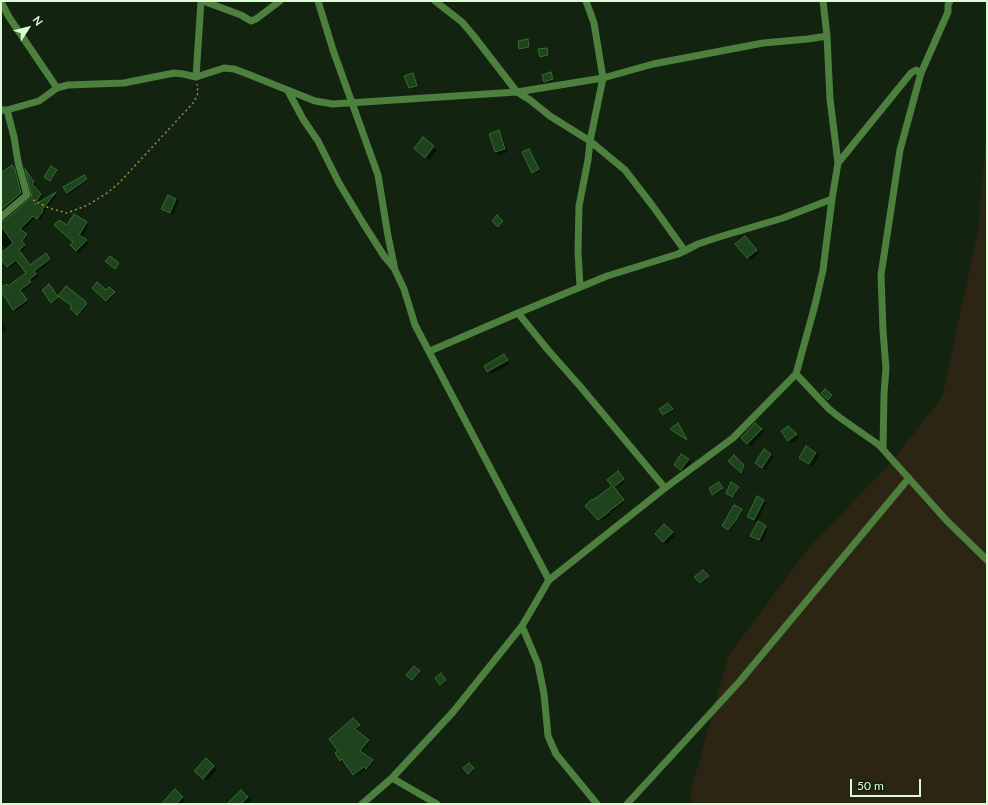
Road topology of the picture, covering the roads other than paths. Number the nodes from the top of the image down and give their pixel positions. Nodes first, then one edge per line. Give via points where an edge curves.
1 (202, 1) edge
2 (280, 1) edge
3 (318, 1) edge
4 (435, 1) edge
5 (586, 1) edge
6 (823, 1) edge
7 (950, 1) edge
8 (1, 2) edge
9 (827, 36) junction
10 (921, 72) junction
11 (196, 77) junction
12 (603, 78) junction
13 (57, 88) junction
14 (288, 90) junction
15 (517, 92) junction
16 (352, 103) junction
17 (4, 110) edge
18 (590, 141) junction
19 (838, 164) junction
20 (832, 199) junction
21 (1, 217) edge
22 (685, 251) junction
23 (395, 270) junction
24 (580, 287) junction
25 (518, 312) junction
26 (430, 351) junction
27 (796, 374) junction
28 (883, 449) junction
29 (909, 478) junction
30 (665, 488) junction
31 (987, 560) edge
32 (549, 580) junction
33 (522, 626) junction
34 (392, 778) junction
35 (362, 804) edge
36 (437, 804) edge
37 (597, 804) edge
38 (627, 804) edge

1 - 2 street via 251,21 256,20
1 - 11 street
3 - 16 street
4 - 15 street via 462,22
5 - 12 street via 594,23
6 - 9 street
7 - 10 street via 948,12
8 - 13 street
9 - 12 street via 763,43 677,59
9 - 19 street via 830,99
10 - 19 street via 916,70 911,73
10 - 28 street via 900,150 881,275 882,331 886,368
11 - 13 street via 174,73 131,82 68,85
11 - 14 street via 224,68 234,69
12 - 15 street
12 - 18 street
13 - 17 street via 39,101
14 - 16 street via 315,101 333,104
14 - 23 street via 339,183
15 - 16 street
15 - 18 street
16 - 23 street via 378,176
17 - 21 street via 14,137 27,195
18 - 22 street via 632,177
18 - 24 street via 579,206
19 - 20 street
20 - 22 street
20 - 27 street via 823,270
22 - 24 street via 611,274
23 - 26 street via 415,325
24 - 25 street
25 - 26 street
25 - 30 street
26 - 32 street
27 - 28 street via 839,418
27 - 30 street via 733,438
28 - 29 street
29 - 31 street via 947,521
29 - 38 street via 740,681
30 - 32 street
32 - 33 street
33 - 34 street via 453,712
33 - 37 street via 538,664 548,736 556,754
34 - 35 street
34 - 36 street

